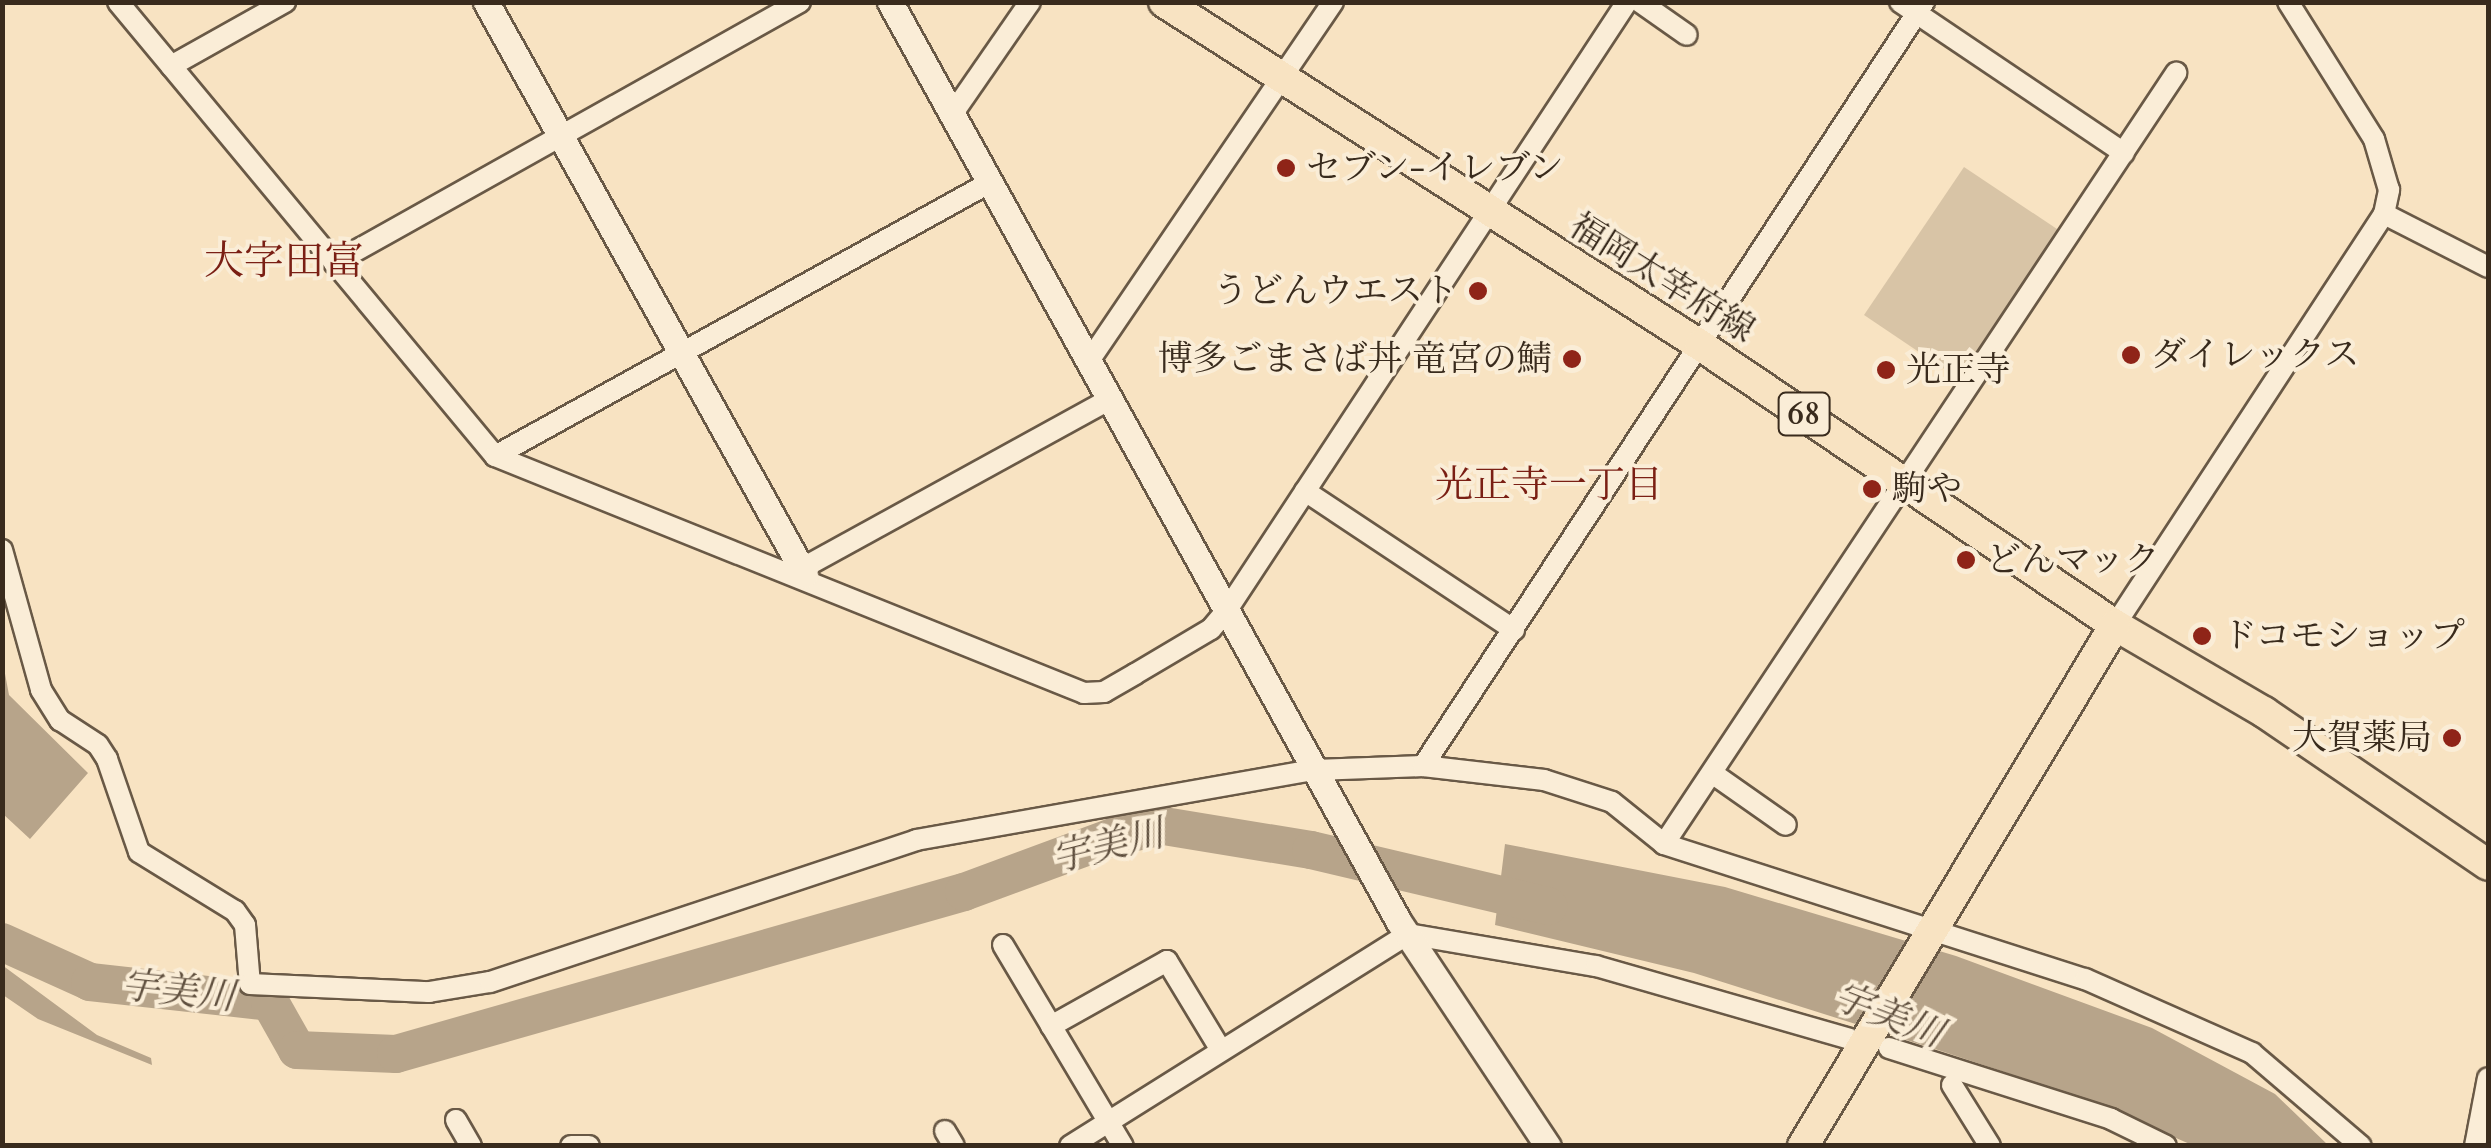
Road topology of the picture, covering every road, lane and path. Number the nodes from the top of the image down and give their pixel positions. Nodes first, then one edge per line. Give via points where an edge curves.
1 (118, 2) edge
2 (284, 2) edge
3 (486, 2) edge
4 (800, 2) edge
5 (890, 2) edge
6 (1030, 2) edge
7 (1164, 2) edge
8 (1333, 2) edge
9 (1627, 2) edge
10 (1640, 2) edge
11 (2288, 2) edge
12 (1914, 6) edge
13 (1688, 35) dead end
14 (171, 66) junction
15 (2176, 73) dead end
16 (1282, 82) junction
17 (951, 116) junction
18 (558, 133) junction
19 (2124, 153) junction
20 (989, 183) junction
21 (1486, 212) junction
22 (2384, 214) junction
23 (334, 263) junction
24 (2488, 267) edge
25 (1700, 345) junction
26 (681, 350) junction
27 (1089, 361) junction
28 (1110, 399) junction
29 (495, 456) junction
30 (1906, 482) junction
31 (1305, 491) junction
32 (2, 550) edge
33 (803, 572) junction
34 (1227, 610) junction
35 (2115, 625) junction
36 (1514, 630) junction
37 (1423, 766) junction
38 (1315, 770) junction
39 (1712, 774) junction
40 (1786, 824) dead end
41 (1664, 844) junction
42 (2488, 865) edge
43 (1404, 928) junction
44 (1936, 930) junction
45 (1003, 945) dead end
46 (1052, 1026) junction
47 (1868, 1044) junction
48 (1221, 1050) junction
49 (2488, 1078) edge
50 (1952, 1085) dead end
51 (456, 1120) dead end
52 (1109, 1122) junction
53 (471, 1146) edge
54 (572, 1146) edge
55 (589, 1146) edge
56 (1070, 1146) edge
57 (1123, 1146) edge
58 (1548, 1146) edge
59 (1803, 1146) edge
60 (1990, 1146) edge
61 (2166, 1146) edge
62 (2361, 1146) edge
63 (2475, 1146) edge

1 - 14 street
2 - 14 street
3 - 18 street
4 - 18 street
5 - 17 street
6 - 17 street
7 - 16 main road, 福岡太宰府線 / 68
8 - 16 street
9 - 21 street
10 - 13 street
11 - 22 street via 2374,139 2390,190
12 - 19 street
12 - 25 street
14 - 23 street
15 - 19 street
16 - 21 main road, 福岡太宰府線 / 68
16 - 27 street
17 - 20 street
18 - 23 street
18 - 26 street
19 - 30 street
20 - 26 street
20 - 27 street
21 - 25 main road, 福岡太宰府線 / 68
21 - 31 street
22 - 24 street
22 - 35 street
23 - 29 street
25 - 30 main road, 福岡太宰府線 / 68
25 - 36 street
26 - 29 street
26 - 33 street
27 - 28 street
28 - 33 street
28 - 34 street
29 - 33 street
30 - 35 main road, 福岡太宰府線 / 68
30 - 39 street
31 - 34 street
31 - 36 street
32 - 38 street via 41,690 60,720 98,744 108,760 138,852 235,911 245,925 250,984 429,992 490,982 916,840
33 - 34 street via 1084,693 1120,683 1210,629
34 - 38 street
35 - 42 main road, 福岡太宰府線 / 68 via 2264,712
35 - 44 main road
36 - 37 street
37 - 38 street
37 - 41 street via 1544,780 1612,802
38 - 43 street
39 - 40 street
39 - 41 street
41 - 44 street
43 - 47 street via 1596,966
43 - 48 street
43 - 58 street
44 - 47 main road
44 - 62 street via 2085,979 2210,1030 2278,1072
45 - 46 street
46 - 48 street via 1168,961
46 - 52 street
47 - 59 main road
47 - 61 street via 2111,1119
48 - 52 street
49 - 63 street
50 - 60 street
51 - 53 street
52 - 56 street
52 - 57 street
54 - 55 street

